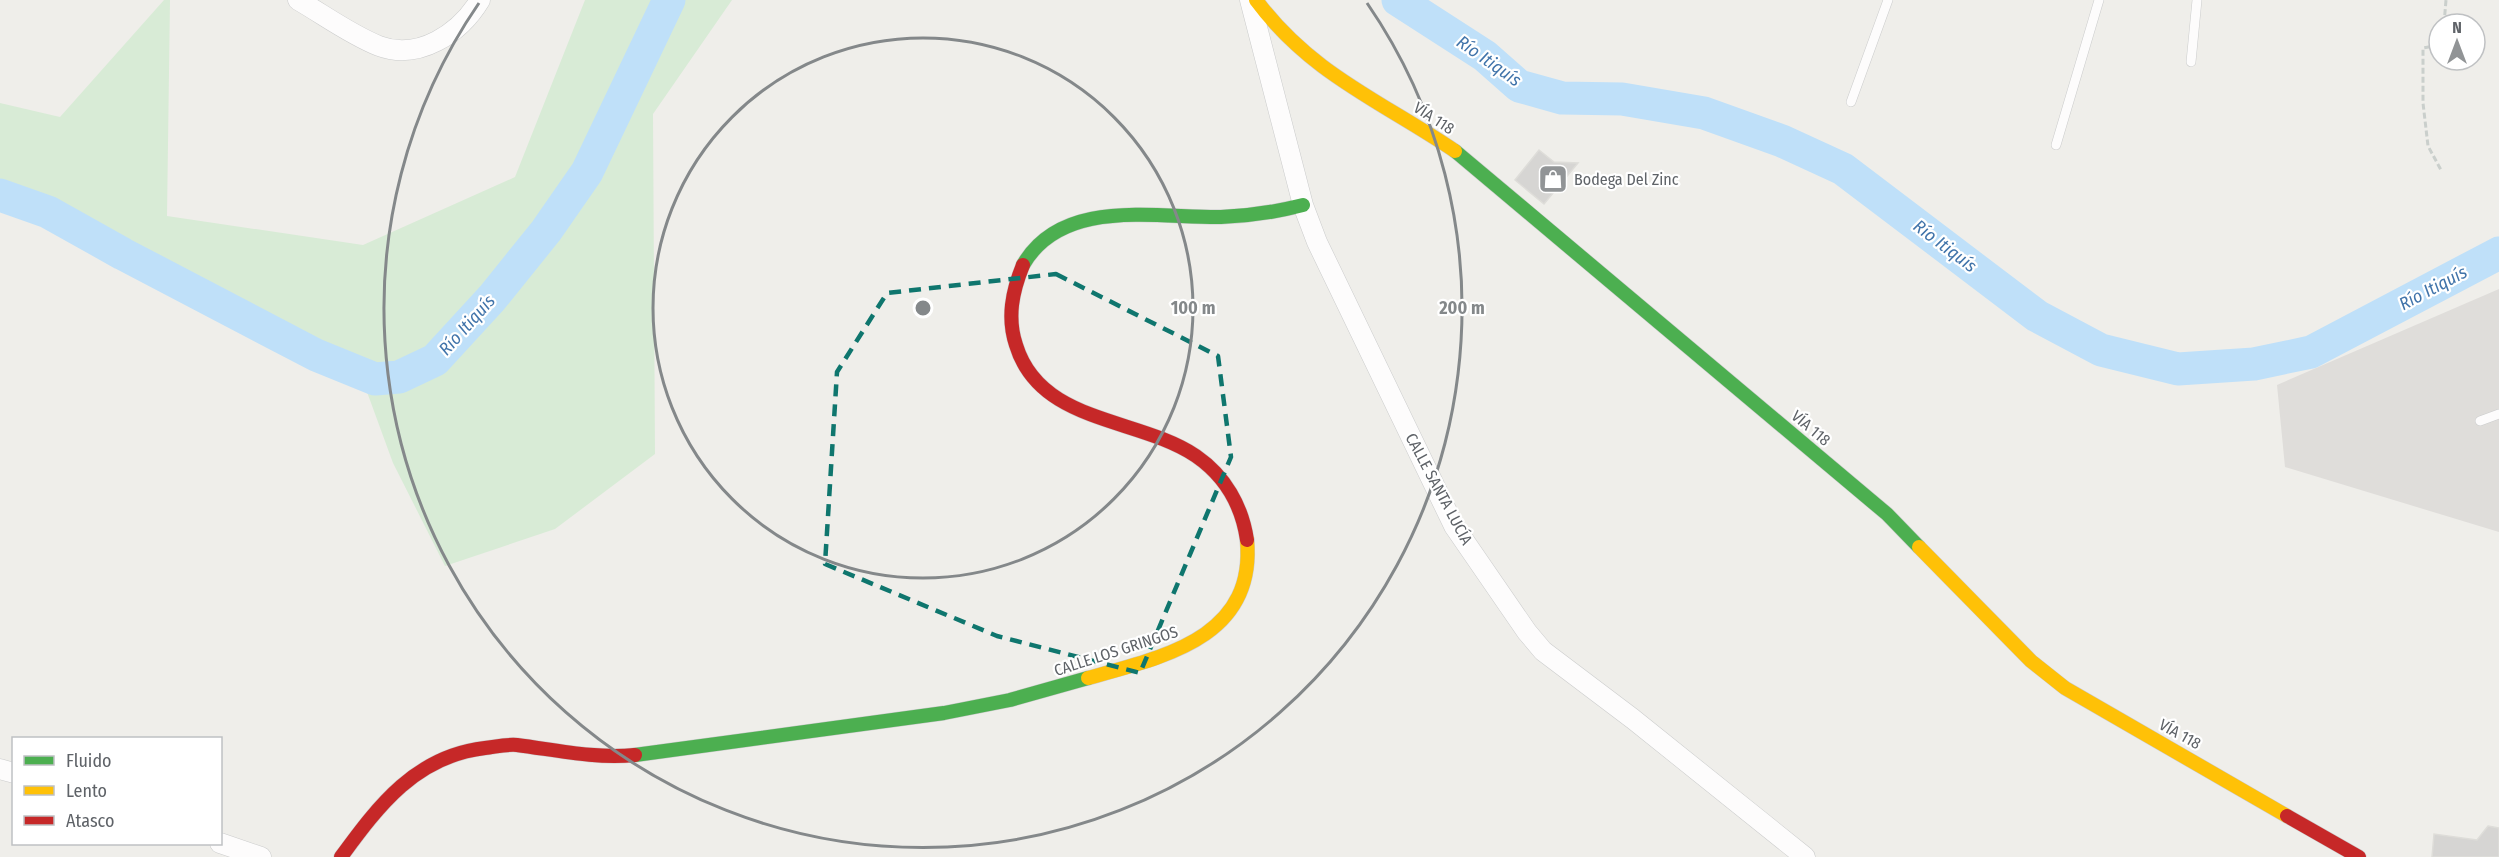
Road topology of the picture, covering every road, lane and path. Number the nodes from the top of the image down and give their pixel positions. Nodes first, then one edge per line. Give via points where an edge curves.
1 (298, 0) edge
2 (480, 0) edge
3 (1250, 0) edge
4 (1256, 0) edge
5 (1888, 0) edge
6 (2099, 0) edge
7 (2197, 0) edge
8 (2427, 47) edge
9 (1306, 55) junction
10 (2191, 62) dead end
11 (1268, 69) junction
12 (1851, 102) dead end
13 (2056, 145) dead end
14 (2441, 170) dead end
15 (1303, 205) junction
16 (2499, 414) edge
17 (2480, 421) dead end
18 (222, 844) edge
19 (261, 857) edge
20 (341, 857) edge
21 (1805, 857) edge
22 (2359, 857) edge

1 - 2 street via 380,47 412,50 430,45 458,27
3 - 11 street, CALLE SANTA LUCÍA
4 - 9 street, VÍA 118 via 1279,30
5 - 12 lane
6 - 13 lane
7 - 10 lane
8 - 14 path via 2423,48 2423,103 2428,146
9 - 11 street via 1286,52 1274,58
9 - 22 street, VÍA 118 via 1461,156 1668,328 1887,514 2031,661 2057,681
11 - 15 street, CALLE SANTA LUCÍA
15 - 20 street, CALLE LOS GRINGOS via 1241,217 1101,217 1077,221 1040,242 1028,256 1013,289 1010,314 1019,356 1030,375 1049,394 1075,408 1184,447 1225,482 1238,505 1246,530 1245,579 1230,610 1201,639 1160,658 983,706 624,756 513,745 461,751 400,786 375,810
15 - 21 street, CALLE SANTA LUCÍA via 1317,243 1454,526 1527,633 1543,651
16 - 17 lane
18 - 19 street

